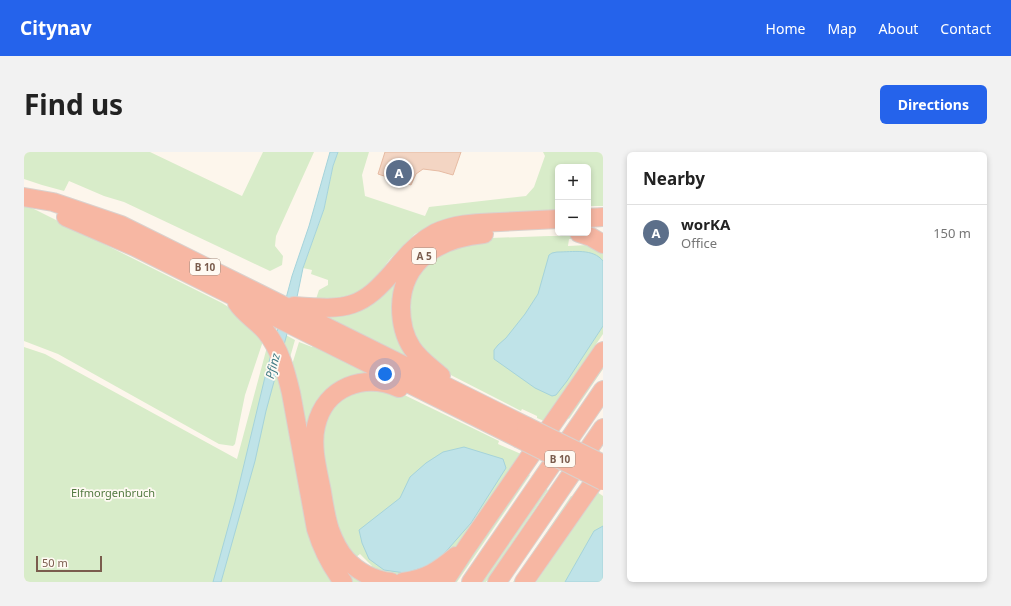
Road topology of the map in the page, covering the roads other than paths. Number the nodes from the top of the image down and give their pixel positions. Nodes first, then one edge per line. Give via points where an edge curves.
1 (24, 198) edge
2 (603, 217) edge
3 (591, 218) edge
4 (555, 219) edge
5 (555, 231) edge
6 (588, 236) edge
7 (603, 244) edge
8 (271, 311) junction
9 (309, 319) junction
10 (603, 343) edge
11 (603, 351) edge
12 (581, 381) junction
13 (603, 390) edge
14 (449, 395) junction
15 (603, 428) edge
16 (522, 432) junction
17 (603, 464) edge
18 (603, 469) edge
19 (603, 481) edge
20 (561, 530) junction
21 (467, 547) junction
22 (343, 582) edge
23 (392, 582) edge
24 (403, 582) edge
25 (444, 582) edge
26 (471, 582) edge
27 (497, 582) edge
28 (524, 582) edge
29 (531, 582) edge

1 - 8 highway, B 10 via 53,202 121,225
1 - 8 highway, B 10 via 232,295 242,311
2 - 3 highway
4 - 9 highway, A 5 via 467,224 442,230 417,245 382,284 360,301 343,307 322,309
5 - 14 highway, A 5 via 476,235 451,240 420,259 411,272 401,299 402,320 407,340 422,360 440,374
6 - 7 highway
8 - 9 highway, B 10
8 - 9 highway
8 - 22 highway via 272,341 287,374 316,529 330,564
9 - 14 highway, B 10
10 - 12 highway
11 - 12 highway
12 - 21 highway
13 - 26 highway
14 - 16 highway, B 10
14 - 23 highway via 427,400 384,383 358,383 341,389 332,397 323,408 317,422 314,442 316,461 328,524 336,544 346,559 358,569
15 - 27 highway
16 - 17 highway, B 10, bridge
16 - 19 highway, B 10, bridge
18 - 20 highway
20 - 28 highway
20 - 29 highway
21 - 24 highway via 437,571 418,580
21 - 25 highway

